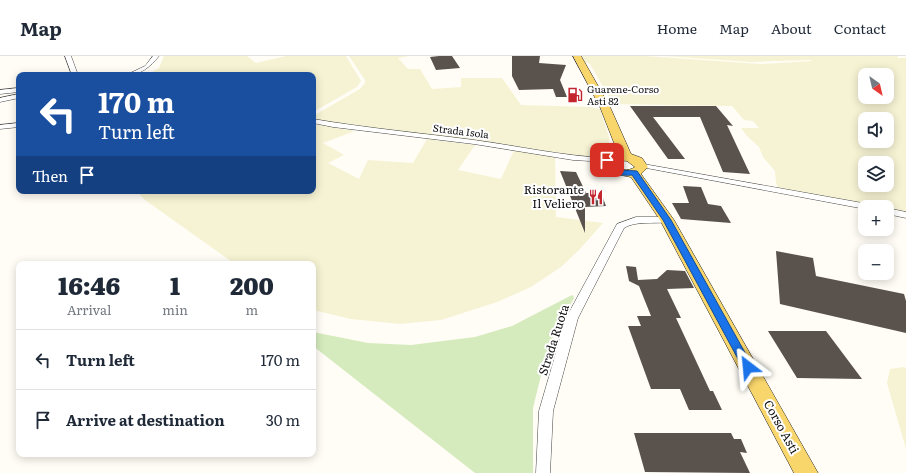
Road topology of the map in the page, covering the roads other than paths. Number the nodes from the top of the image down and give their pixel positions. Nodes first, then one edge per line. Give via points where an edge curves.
1 (68, 56) edge
2 (156, 56) edge
3 (577, 56) edge
4 (74, 72) edge
5 (136, 72) edge
6 (16, 90) edge
7 (0, 92) edge
8 (16, 97) edge
9 (0, 100) edge
10 (316, 122) edge
11 (16, 125) edge
12 (0, 127) edge
13 (626, 157) junction
14 (607, 160) junction
15 (638, 169) junction
16 (858, 205) edge
17 (894, 212) edge
18 (906, 215) edge
19 (667, 220) junction
20 (543, 473) edge
21 (806, 473) edge

1 - 4 street
2 - 5 street via 147,67
3 - 13 main road via 605,107
6 - 7 street
8 - 9 street
10 - 14 street, Strada Isola via 347,128 473,142 582,159
11 - 12 street
13 - 14 main road
13 - 15 main road via 635,160
14 - 15 main road via 606,165 622,173
15 - 16 street
15 - 19 main road, Corso Asti
17 - 18 street
19 - 20 street, Strada Ruota via 638,219 626,221 620,226 572,318 546,411
19 - 21 main road, Corso Asti

